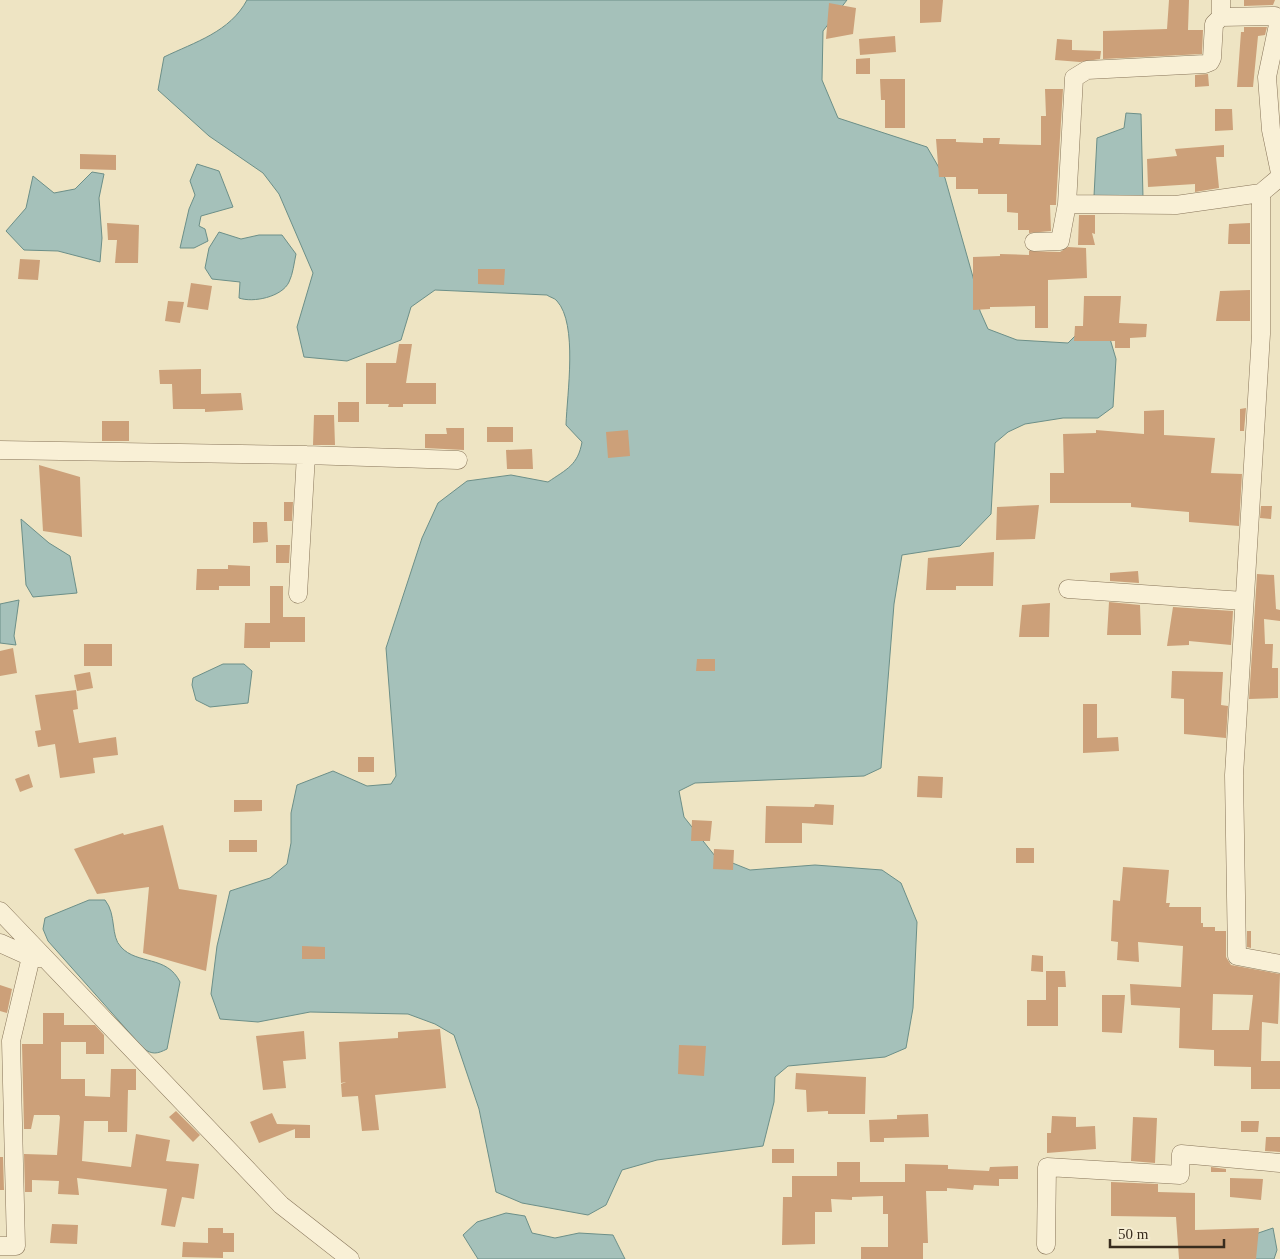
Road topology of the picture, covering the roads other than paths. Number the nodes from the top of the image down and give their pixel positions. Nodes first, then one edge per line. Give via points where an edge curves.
1 (1221, 9) edge
2 (1280, 173) edge
3 (1280, 177) edge
4 (1261, 193) junction
5 (1067, 204) junction
6 (1034, 242) dead end
7 (0, 450) edge
8 (306, 455) junction
9 (458, 460) dead end
10 (1068, 589) dead end
11 (298, 594) dead end
12 (1244, 601) junction
13 (0, 911) edge
14 (0, 943) edge
15 (39, 958) junction
16 (1280, 964) edge
17 (6, 1040) edge
18 (1280, 1163) edge
19 (1046, 1245) dead end
20 (0, 1246) edge
21 (350, 1259) edge

1 - 2 street via 1278,17 1267,77 1271,130
1 - 5 street via 1214,24 1210,62 1087,70 1074,78
3 - 4 street
4 - 5 street via 1176,205
4 - 12 street via 1261,334
5 - 6 street via 1060,241
7 - 8 street
8 - 9 street
8 - 11 street
10 - 12 street
12 - 16 street via 1234,775 1236,956
13 - 15 street
14 - 15 street
15 - 17 street
15 - 21 street via 281,1205
17 - 20 street via 16,1246
18 - 19 street via 1181,1154 1180,1175 1047,1167

